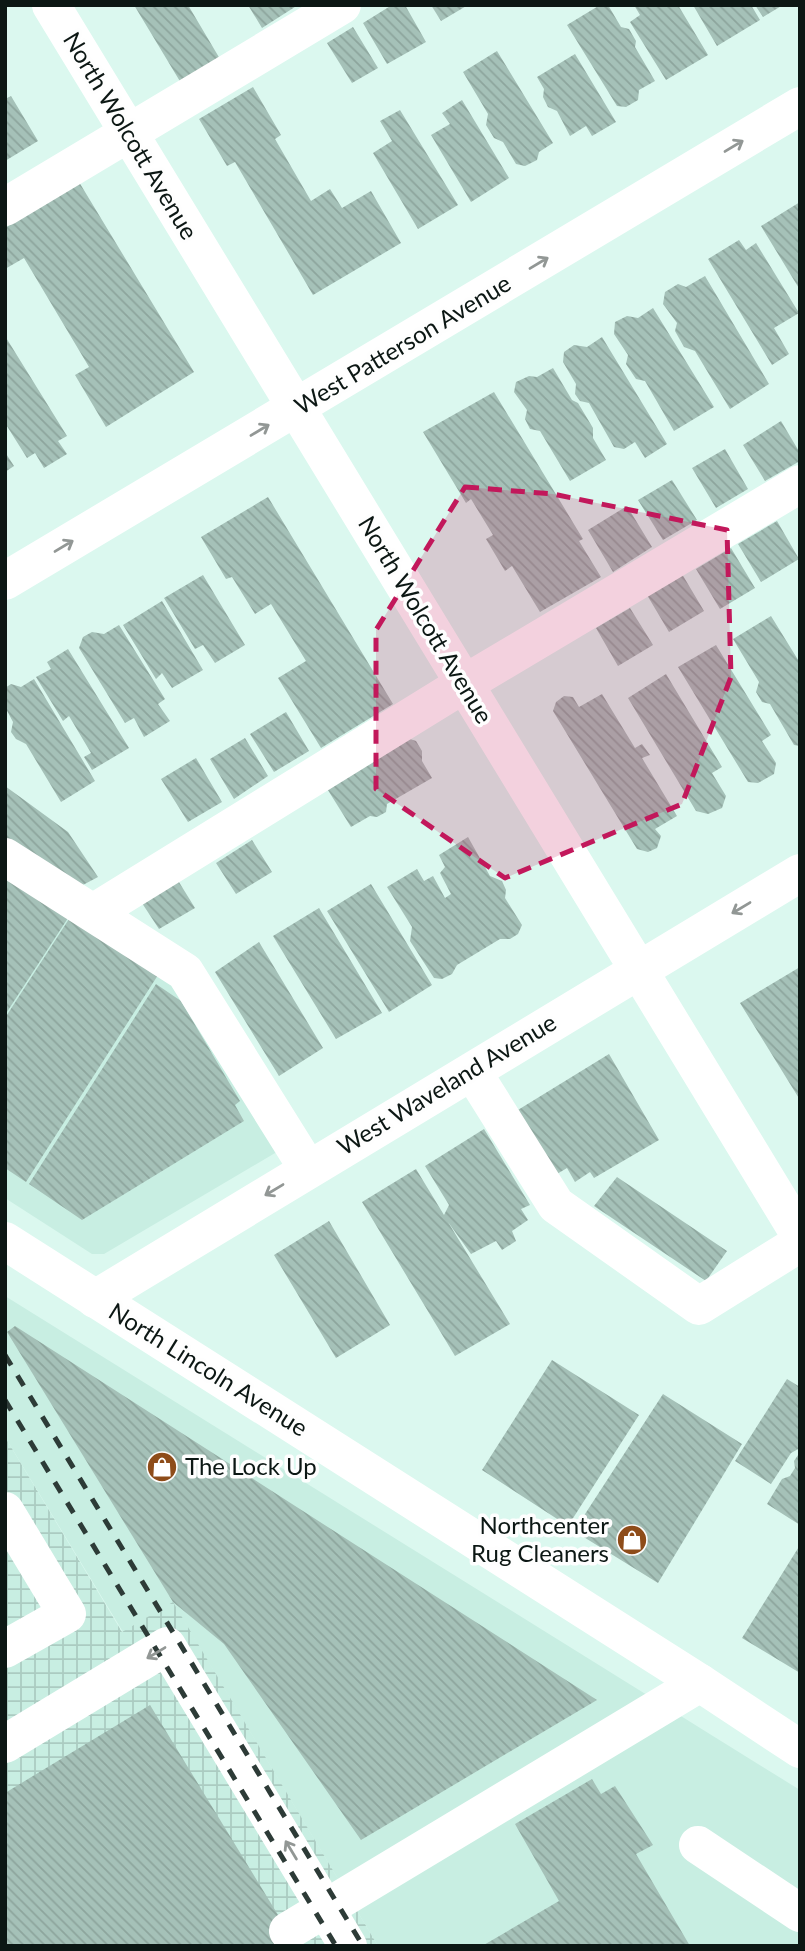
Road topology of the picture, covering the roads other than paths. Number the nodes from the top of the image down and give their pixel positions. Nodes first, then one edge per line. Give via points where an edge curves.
1 (51, 5) edge
2 (342, 5) edge
3 (800, 106) edge
4 (128, 133) junction
5 (5, 207) edge
6 (296, 409) junction
7 (800, 484) edge
8 (5, 581) edge
9 (464, 684) junction
10 (5, 857) edge
11 (800, 873) edge
12 (93, 913) junction
13 (639, 971) junction
14 (472, 1071) junction
15 (308, 1169) junction
16 (800, 1235) edge
17 (5, 1241) edge
18 (800, 1243) edge
19 (95, 1298) junction
20 (5, 1511) edge
21 (5, 1650) edge
22 (700, 1684) junction
23 (5, 1744) edge
24 (800, 1749) edge
25 (698, 1845) dead end
26 (326, 1909) junction
27 (800, 1913) edge
28 (288, 1931) dead end
29 (348, 1946) edge

1 - 4 street, North Wolcott Avenue
2 - 4 street
6 -> 3 street, West Patterson Avenue
4 - 5 street
4 - 6 street, North Wolcott Avenue
8 -> 6 street, West Patterson Avenue
6 - 9 street, North Wolcott Avenue
7 - 9 street
9 - 12 street
9 - 13 street, North Wolcott Avenue
10 - 12 street
11 -> 13 street, West Waveland Avenue
12 - 15 street via 185,972
13 - 14 street, West Waveland Avenue
13 - 16 street, North Wolcott Avenue
14 - 15 street, West Waveland Avenue
14 - 18 street via 555,1205 699,1306
15 -> 19 street, West Waveland Avenue
17 - 19 street, North Lincoln Avenue
19 - 22 street, North Lincoln Avenue
20 - 21 street via 67,1614
22 - 24 street, North Lincoln Avenue
22 - 26 street
26 -> 23 street via 167,1646
25 - 27 street
26 - 28 street
26 - 29 street

